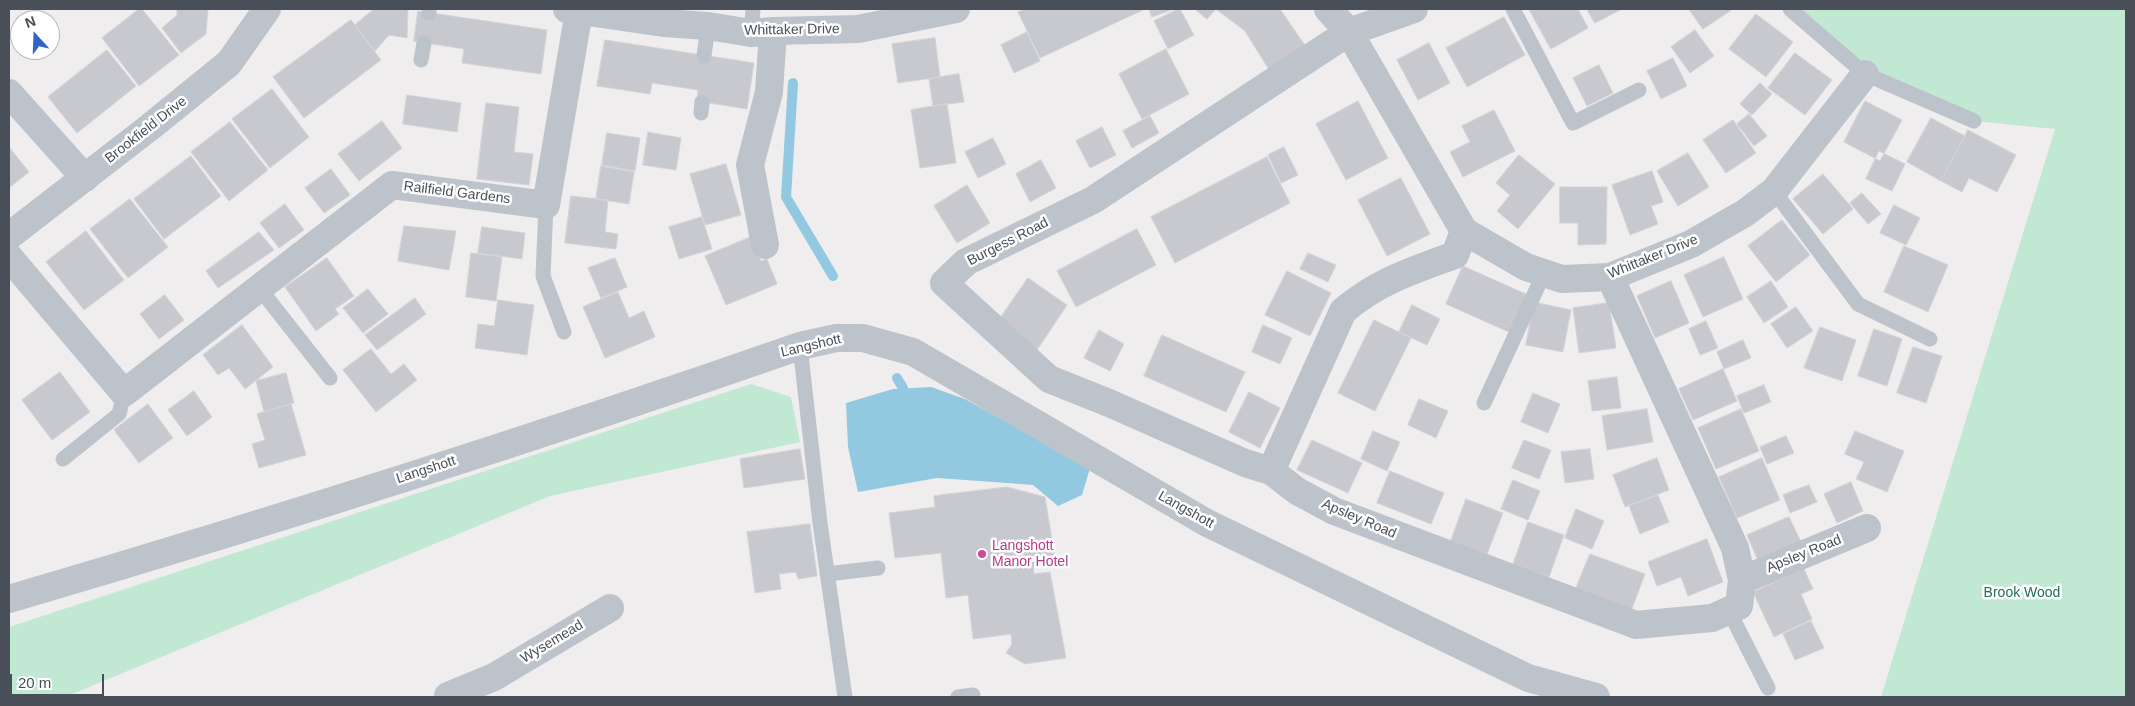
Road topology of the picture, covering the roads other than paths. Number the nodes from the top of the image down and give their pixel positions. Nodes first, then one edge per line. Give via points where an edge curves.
1 (266, 9) edge
2 (956, 9) edge
3 (1328, 9) edge
4 (1414, 9) edge
5 (1512, 9) edge
6 (1790, 9) edge
7 (573, 10) edge
8 (665, 16) edge
9 (759, 24) edge
10 (708, 26) junction
11 (1349, 32) junction
12 (424, 43) dead end
13 (704, 56) dead end
14 (421, 60) dead end
15 (1865, 74) junction
16 (1639, 90) dead end
17 (9, 93) edge
18 (1974, 121) dead end
19 (85, 178) junction
20 (1774, 191) junction
21 (546, 205) junction
22 (1464, 231) junction
23 (9, 236) edge
24 (765, 245) dead end
25 (9, 257) edge
26 (1544, 273) junction
27 (1610, 277) junction
28 (260, 289) junction
29 (564, 332) dead end
30 (1930, 338) dead end
31 (800, 346) junction
32 (330, 378) dead end
33 (124, 393) junction
34 (1484, 404) dead end
35 (63, 459) dead end
36 (1271, 471) junction
37 (1867, 528) dead end
38 (878, 568) dead end
39 (827, 574) junction
40 (1742, 580) junction
41 (9, 599) edge
42 (610, 608) dead end
43 (1729, 610) junction
44 (499, 687) edge
45 (1768, 688) dead end
46 (974, 695) dead end
47 (448, 696) edge
48 (845, 697) edge
49 (958, 697) edge
50 (1596, 697) edge

1 - 19 street, Brookfield Drive via 229,63
2 - 9 street, Whittaker Drive via 858,29
3 - 11 street, Whittaker Drive
4 - 11 street
5 - 16 lane via 1573,123
6 - 15 lane
7 - 8 street, Whittaker Drive
7 - 21 street
8 - 10 street, Whittaker Drive
9 - 10 street, Whittaker Drive
9 - 24 street via 769,92 750,165
10 - 13 lane
11 - 22 street, Whittaker Drive
11 - 36 street, Burgess Road via 1093,200 966,262 944,283 1049,379 1245,463
12 - 14 lane
15 - 18 lane
15 - 20 street, Whittaker Drive
17 - 19 street
19 - 23 street, Brookfield Drive
20 - 27 street, Whittaker Drive via 1745,213 1691,244
20 - 30 lane via 1858,304
21 - 28 street, Railfield Gardens via 392,185
21 - 29 lane via 543,276
22 - 26 street, Whittaker Drive via 1526,267
22 - 36 street via 1455,255 1398,276 1362,295 1343,311
25 - 33 street
26 - 27 street, Whittaker Drive via 1562,279
26 - 34 lane
27 - 40 street via 1735,548
28 - 32 lane
28 - 33 street, Railfield Gardens
31 - 39 lane
31 - 41 street, Langshott via 579,422 239,531
31 - 50 street, Langshott via 836,338 863,338 913,352 1207,523 1528,678
33 - 35 lane via 120,414
36 - 43 street, Apsley Road via 1297,491 1334,511 1636,625 1712,618
37 - 40 street, Apsley Road
38 - 39 lane
39 - 48 lane
40 - 43 street via 1739,606
42 - 44 street, Wysemead
43 - 45 lane
44 - 47 street, Wysemead
46 - 49 lane

